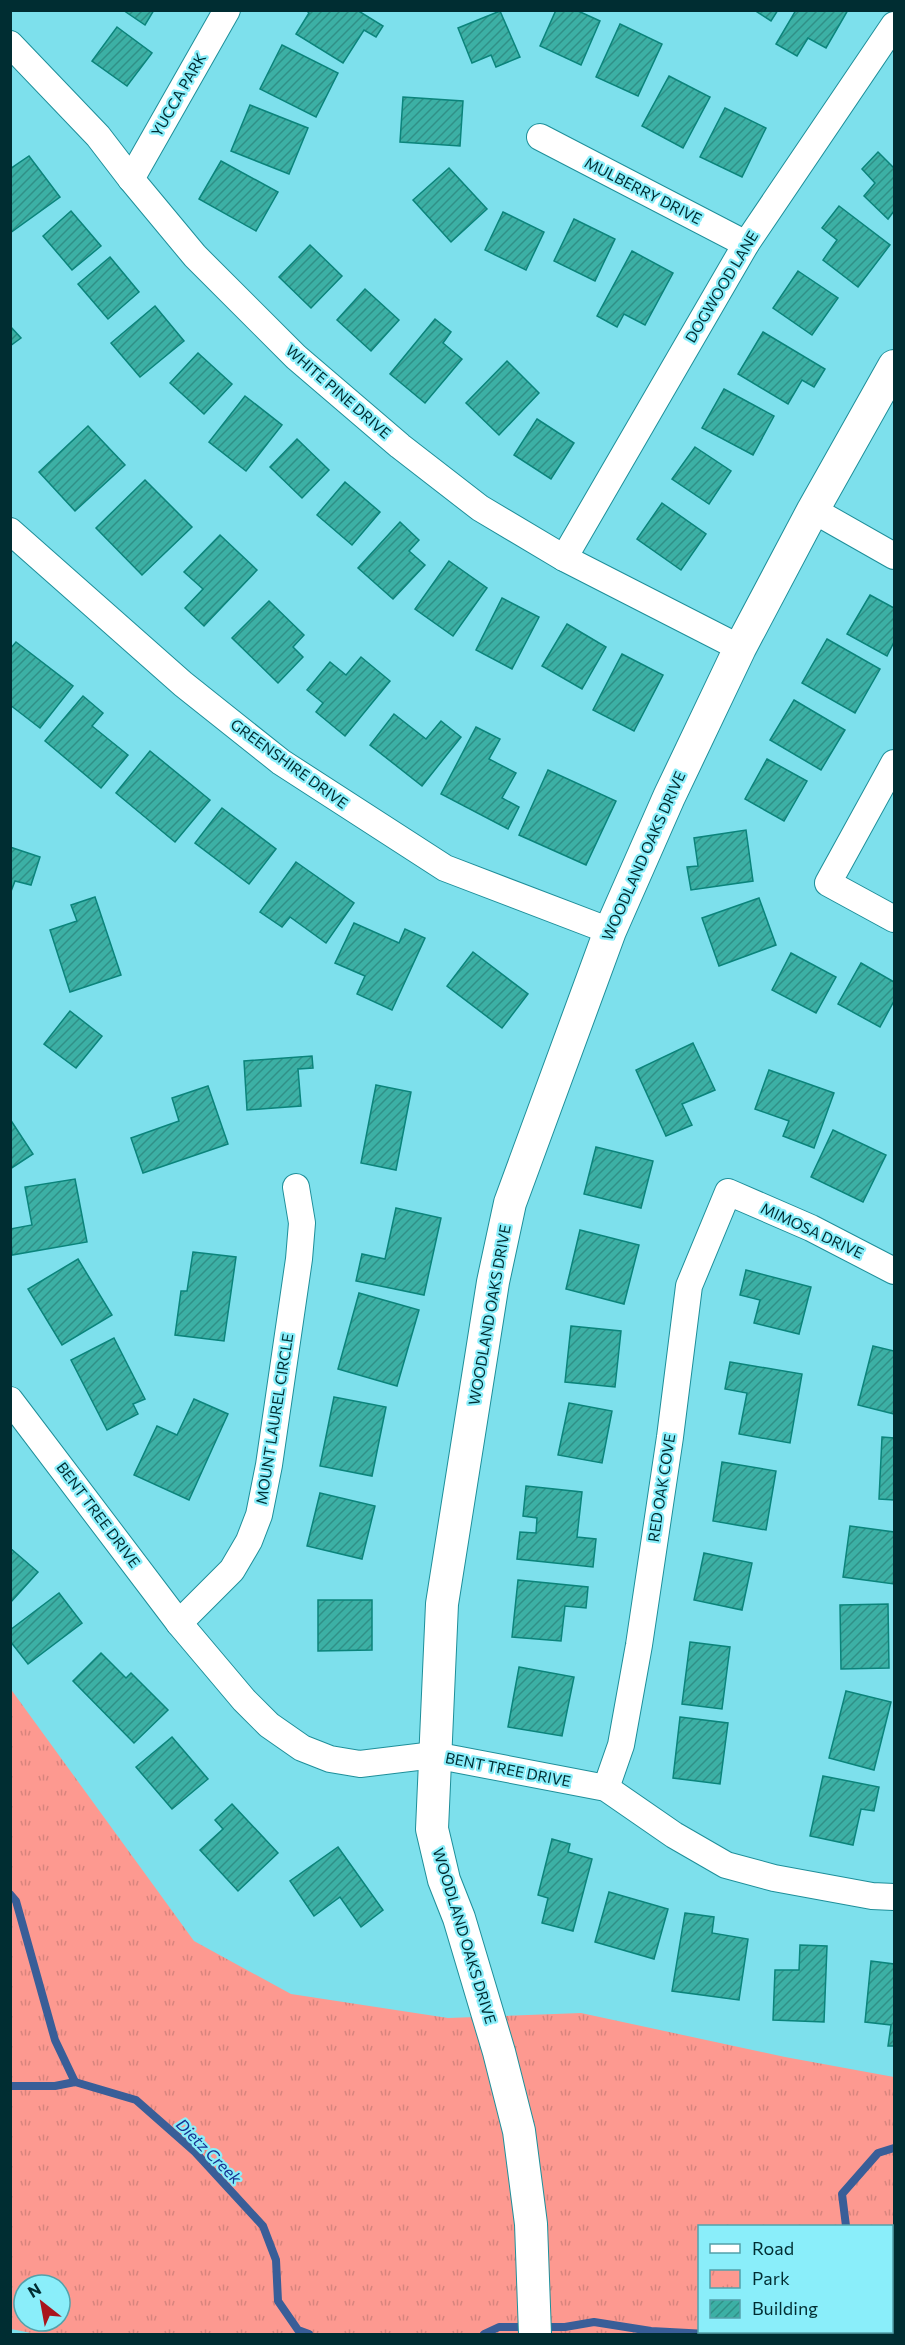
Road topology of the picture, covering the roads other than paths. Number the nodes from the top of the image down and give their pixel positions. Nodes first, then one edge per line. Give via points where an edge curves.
1 (227, 10) edge
2 (894, 25) edge
3 (10, 44) edge
4 (540, 137) dead end
5 (131, 180) junction
6 (746, 244) junction
7 (894, 366) edge
8 (813, 510) junction
9 (10, 531) edge
10 (894, 556) edge
11 (564, 558) junction
12 (740, 648) junction
13 (894, 764) edge
14 (894, 919) edge
15 (610, 931) junction
16 (296, 1188) dead end
17 (728, 1192) joint
18 (894, 1271) edge
19 (10, 1400) edge
20 (179, 1623) junction
21 (434, 1755) junction
22 (606, 1788) junction
23 (894, 1897) edge
24 (535, 2334) edge

1 - 5 street, YUCCA PARK
2 - 6 street, DOGWOOD LANE
3 - 5 street, WHITE PINE DRIVE via 98,136
4 - 6 street, MULBERRY DRIVE
5 - 11 street, WHITE PINE DRIVE via 195,256 296,357 480,508
6 - 11 street, DOGWOOD LANE
7 - 8 street, WOODLAND OAKS DRIVE
8 - 10 street
8 - 12 street, WOODLAND OAKS DRIVE
9 - 15 street, GREENSHIRE DRIVE via 183,684 290,768 446,868
11 - 12 street, WHITE PINE DRIVE
12 - 15 street, WOODLAND OAKS DRIVE
13 - 14 street via 828,883
15 - 21 street, WOODLAND OAKS DRIVE via 501,1237 442,1604
16 - 20 street, MOUNT LAUREL CIRCLE via 302,1223 299,1258 270,1466 259,1515 231,1570
17 - 18 street, MIMOSA DRIVE via 811,1228
17 - 22 street, RED OAK COVE via 689,1286 639,1646 621,1745
19 - 20 street, BENT TREE DRIVE
20 - 21 street, BENT TREE DRIVE via 244,1700 302,1748 330,1759 360,1764
21 - 22 street, BENT TREE DRIVE
21 - 24 street, WOODLAND OAKS DRIVE via 432,1829 519,2131 531,2224
22 - 23 street, BENT TREE DRIVE via 726,1865 774,1878

